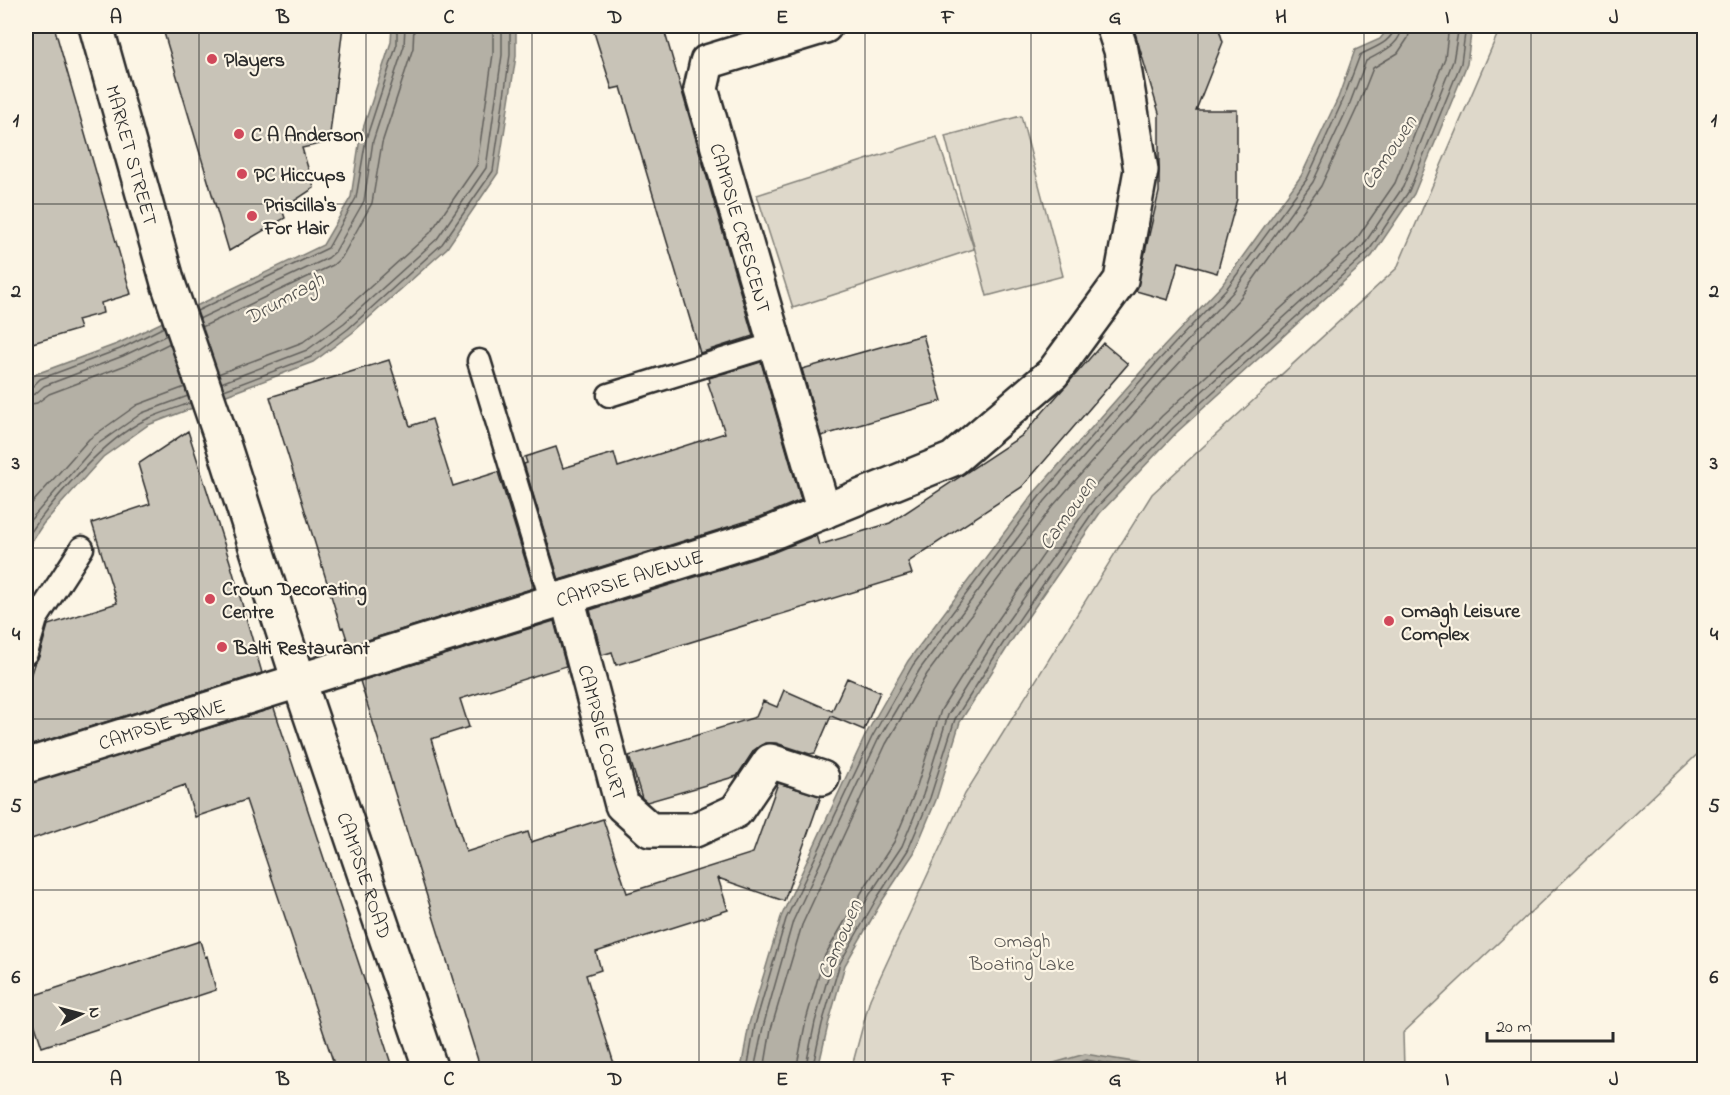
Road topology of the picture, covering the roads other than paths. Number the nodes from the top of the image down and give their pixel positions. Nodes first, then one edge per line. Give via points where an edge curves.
1 (96, 26) edge
2 (825, 26) edge
3 (1113, 26) edge
4 (775, 344) junction
5 (479, 361) dead end
6 (609, 395) dead end
7 (219, 431) joint
8 (824, 512) junction
9 (82, 548) dead end
10 (560, 599) junction
11 (26, 653) edge
12 (299, 681) junction
13 (26, 766) edge
14 (822, 778) dead end
15 (432, 1070) edge

1 - 7 street, MARKET STREET via 168,283
2 - 4 street, CAMPSIE CRESCENT via 707,62 701,89
3 - 8 street, CAMPSIE AVENUE via 1121,50 1141,170 1121,280 1053,373 953,459
4 - 6 lane
4 - 8 street, CAMPSIE CRESCENT
5 - 10 lane
7 - 12 street, CAMPSIE ROAD
8 - 10 street, CAMPSIE AVENUE via 766,535
9 - 11 lane via 36,619
10 - 12 street, CAMPSIE AVENUE
10 - 14 street, CAMPSIE COURT via 622,805 650,830 695,830 736,811 770,761
12 - 13 street, CAMPSIE DRIVE
12 - 15 street, CAMPSIE ROAD

